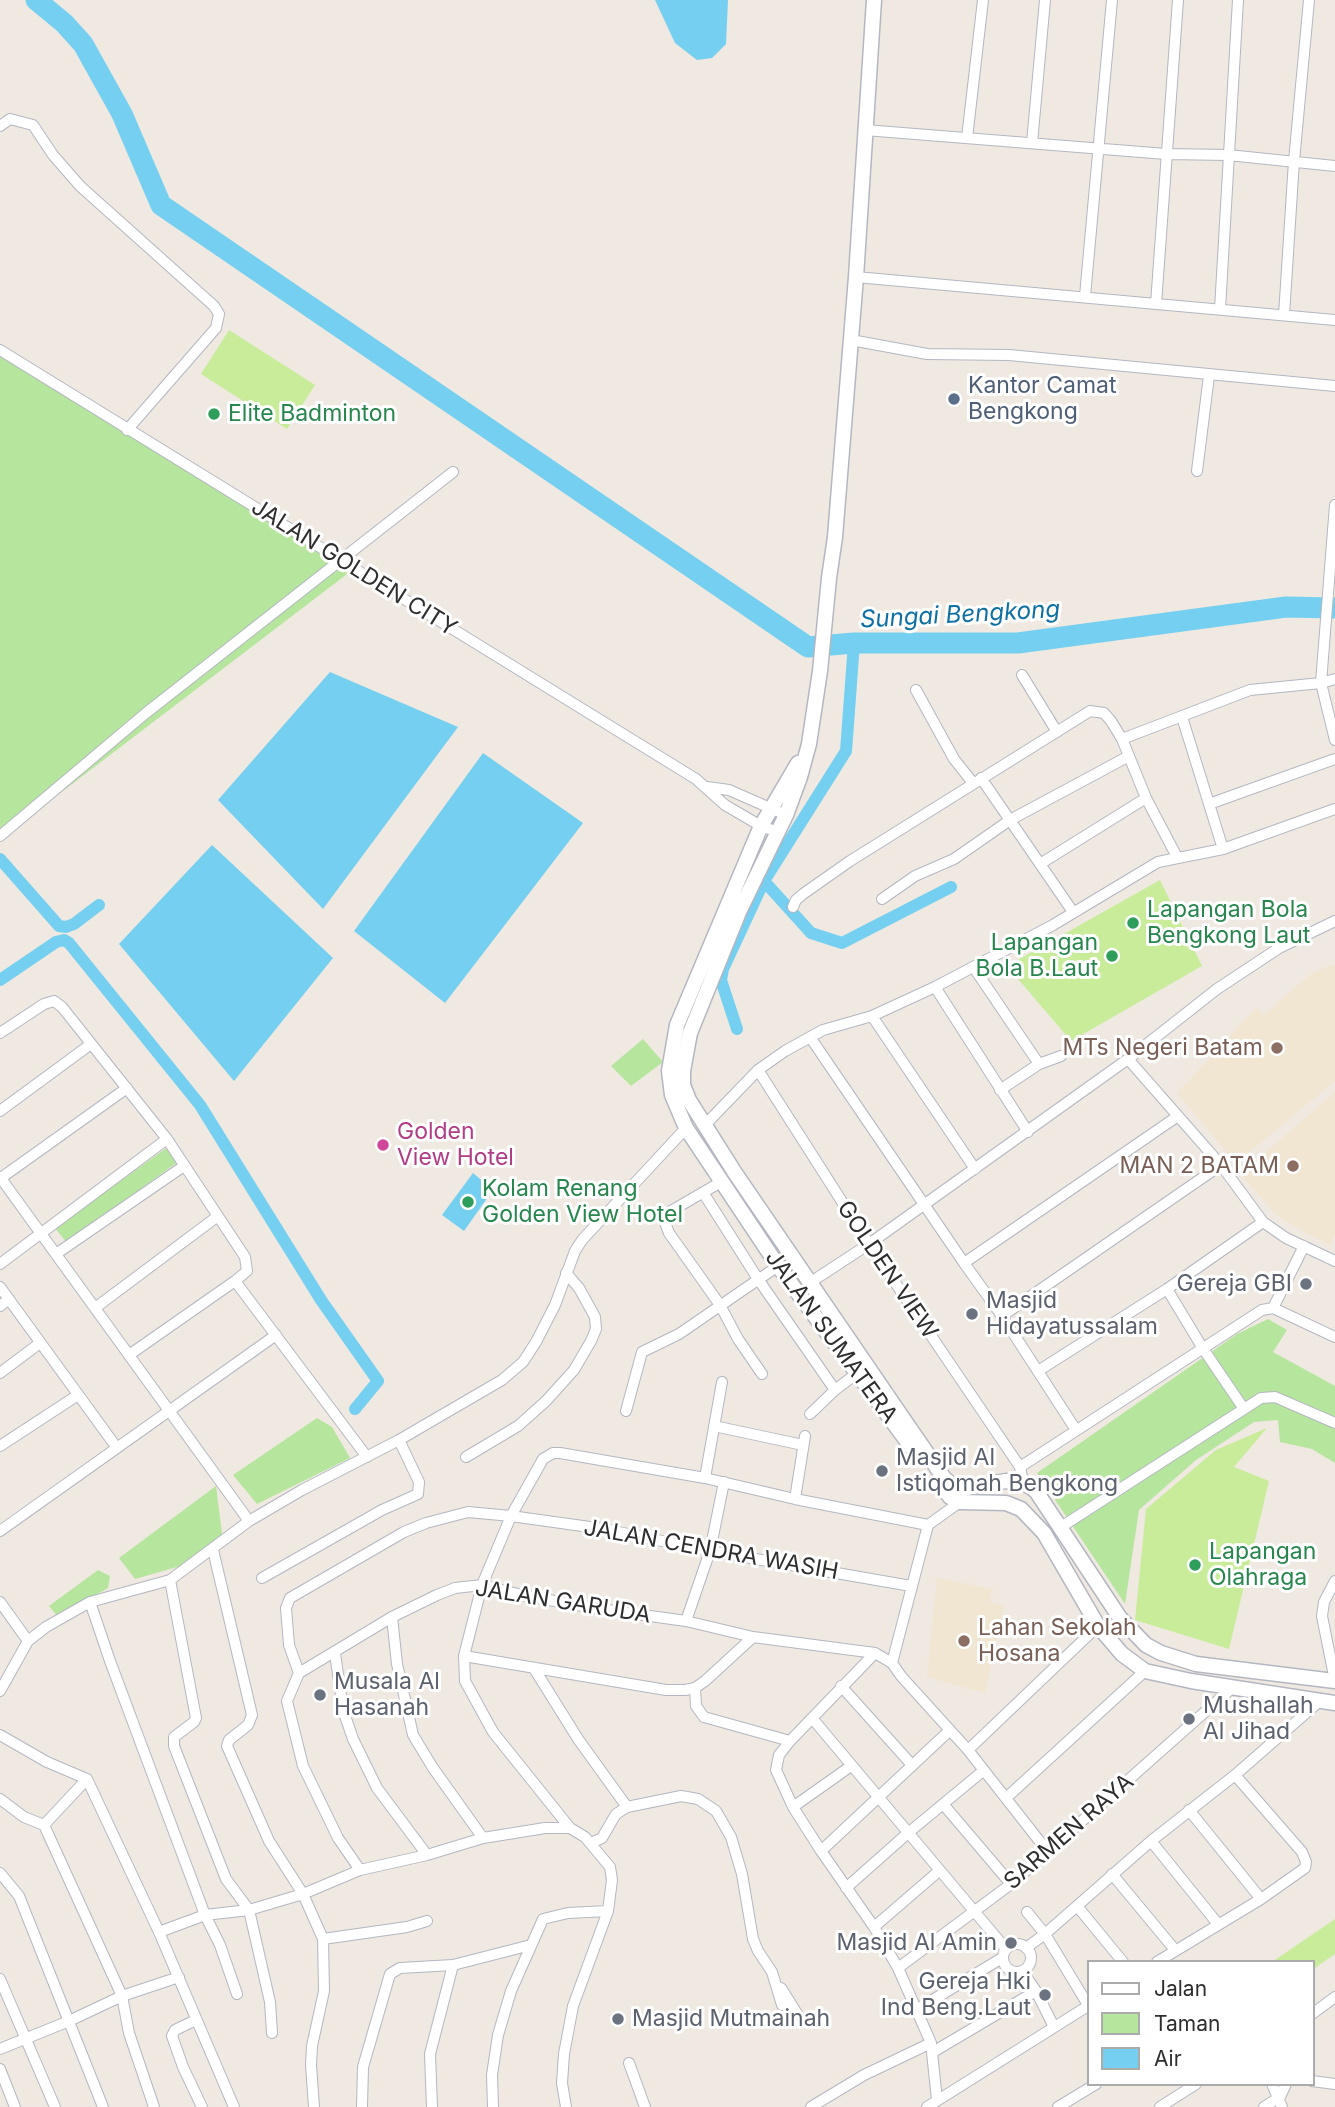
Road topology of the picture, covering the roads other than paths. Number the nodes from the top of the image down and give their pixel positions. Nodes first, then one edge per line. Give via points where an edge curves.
1 (874, 0) edge
2 (983, 0) edge
3 (1045, 0) edge
4 (1112, 0) edge
5 (1178, 0) edge
6 (1238, 0) edge
7 (1310, 0) edge
8 (0, 126) edge
9 (864, 130) junction
10 (967, 138) junction
11 (1032, 143) junction
12 (1099, 149) junction
13 (1166, 154) junction
14 (1228, 155) junction
15 (1294, 161) junction
16 (1335, 166) edge
17 (856, 276) junction
18 (1084, 296) junction
19 (1156, 304) junction
20 (1220, 309) junction
21 (1284, 315) junction
22 (1335, 320) edge
23 (851, 340) junction
24 (0, 350) edge
25 (1209, 376) junction
26 (1335, 386) edge
27 (127, 430) junction
28 (1197, 471) dead end
29 (453, 472) dead end
30 (1335, 505) edge
31 (1334, 530) edge
32 (341, 560) junction
33 (1022, 675) dead end
34 (1335, 678) edge
35 (1321, 683) junction
36 (916, 690) dead end
37 (1182, 717) junction
38 (1057, 732) junction
39 (1335, 737) edge
40 (1122, 739) junction
41 (1129, 756) junction
42 (1335, 759) edge
43 (977, 780) junction
44 (707, 787) junction
45 (1146, 798) junction
46 (1209, 804) junction
47 (779, 811) junction
48 (1334, 811) edge
49 (1010, 820) junction
50 (761, 826) junction
51 (778, 832) junction
52 (0, 836) edge
53 (1223, 849) junction
54 (1177, 858) junction
55 (1040, 864) junction
56 (882, 899) dead end
57 (793, 907) dead end
58 (1073, 912) junction
59 (1335, 921) edge
60 (974, 968) junction
61 (935, 987) junction
62 (872, 1016) junction
63 (0, 1033) edge
64 (810, 1037) junction
65 (92, 1044) junction
66 (1062, 1056) dead end
67 (1128, 1059) junction
68 (1039, 1065) junction
69 (758, 1070) junction
70 (127, 1088) junction
71 (1000, 1090) junction
72 (0, 1111) edge
73 (1178, 1116) junction
74 (704, 1126) junction
75 (686, 1128) junction
76 (1028, 1132) junction
77 (167, 1139) junction
78 (1221, 1165) junction
79 (184, 1166) junction
80 (975, 1169) junction
81 (1, 1177) edge
82 (721, 1182) junction
83 (704, 1194) junction
84 (925, 1204) junction
85 (218, 1216) junction
86 (1263, 1222) junction
87 (41, 1234) junction
88 (869, 1244) junction
89 (1304, 1247) junction
90 (56, 1254) junction
91 (1335, 1261) edge
92 (964, 1263) junction
93 (0, 1264) edge
94 (778, 1266) junction
95 (566, 1273) junction
96 (758, 1279) junction
97 (235, 1281) junction
98 (811, 1282) junction
99 (0, 1287) edge
100 (1167, 1289) junction
101 (4, 1303) edge
102 (720, 1305) junction
103 (95, 1308) junction
104 (1273, 1308) junction
105 (1002, 1316) junction
106 (276, 1335) junction
107 (1335, 1337) edge
108 (40, 1343) junction
109 (1202, 1347) junction
110 (129, 1355) junction
111 (862, 1370) junction
112 (1038, 1371) junction
113 (0, 1373) edge
114 (762, 1374) dead end
115 (722, 1382) dead end
116 (835, 1390) junction
117 (78, 1395) junction
118 (1244, 1409) junction
119 (169, 1411) junction
120 (626, 1411) dead end
121 (810, 1414) dead end
122 (1335, 1423) edge
123 (714, 1426) junction
124 (1076, 1430) junction
125 (399, 1440) junction
126 (0, 1446) edge
127 (117, 1448) junction
128 (368, 1457) junction
129 (466, 1457) dead end
130 (1021, 1474) junction
131 (705, 1478) junction
132 (724, 1482) junction
133 (795, 1499) junction
134 (960, 1502) junction
135 (511, 1516) junction
136 (249, 1521) junction
137 (928, 1525) junction
138 (1061, 1527) junction
139 (0, 1531) edge
140 (213, 1550) junction
141 (710, 1551) junction
142 (262, 1578) dead end
143 (170, 1580) junction
144 (1335, 1581) edge
145 (482, 1585) junction
146 (911, 1586) junction
147 (0, 1602) edge
148 (90, 1602) junction
149 (392, 1617) junction
150 (686, 1620) junction
151 (1098, 1626) junction
152 (753, 1637) junction
153 (28, 1641) junction
154 (1332, 1651) edge
155 (335, 1653) junction
156 (875, 1653) junction
157 (464, 1656) junction
158 (892, 1663) junction
159 (1196, 1664) junction
160 (535, 1670) junction
161 (1145, 1671) junction
162 (299, 1673) junction
163 (1191, 1681) junction
164 (1335, 1681) edge
165 (841, 1686) junction
166 (1233, 1686) junction
167 (695, 1688) junction
168 (0, 1691) edge
169 (1328, 1701) edge
170 (812, 1718) junction
171 (949, 1731) junction
172 (0, 1735) edge
173 (790, 1741) junction
174 (968, 1750) junction
175 (912, 1765) junction
176 (851, 1766) junction
177 (983, 1771) junction
178 (1235, 1775) junction
179 (87, 1779) junction
180 (878, 1798) junction
181 (1006, 1798) junction
182 (0, 1799) edge
183 (943, 1804) junction
184 (627, 1807) junction
185 (793, 1807) junction
186 (1189, 1810) junction
187 (44, 1825) junction
188 (570, 1828) junction
189 (908, 1833) junction
190 (483, 1838) junction
191 (1151, 1841) junction
192 (591, 1843) junction
193 (821, 1851) junction
194 (1048, 1852) junction
195 (427, 1855) junction
196 (360, 1870) junction
197 (939, 1871) junction
198 (0, 1872) edge
199 (1112, 1874) junction
200 (1011, 1884) junction
201 (846, 1888) junction
202 (303, 1894) junction
203 (1261, 1899) junction
204 (1077, 1906) junction
205 (249, 1910) junction
206 (608, 1911) junction
207 (973, 1912) junction
208 (1027, 1912) dead end
209 (205, 1916) junction
210 (427, 1921) dead end
211 (1218, 1924) junction
212 (874, 1927) junction
213 (159, 1932) junction
214 (1045, 1934) junction
215 (323, 1939) junction
216 (531, 1945) junction
217 (1026, 1948) junction
218 (1175, 1950) junction
219 (1004, 1953) junction
220 (1122, 1960) edge
221 (1160, 1960) edge
222 (453, 1965) junction
223 (898, 1968) junction
224 (772, 1972) junction
225 (1023, 1972) junction
226 (179, 1978) junction
227 (0, 1979) edge
228 (1036, 1991) junction
229 (237, 1994) dead end
230 (122, 1996) junction
231 (1335, 1997) edge
232 (1086, 2002) edge
233 (782, 2005) dead end
234 (1086, 2006) edge
235 (916, 2010) junction
236 (1314, 2013) edge
237 (196, 2020) junction
238 (801, 2020) dead end
239 (69, 2021) junction
240 (1054, 2027) junction
241 (272, 2033) dead end
242 (27, 2038) junction
243 (932, 2047) junction
244 (0, 2049) edge
245 (629, 2063) dead end
246 (0, 2069) edge
247 (1314, 2081) edge
248 (1333, 2081) edge
249 (3, 2085) edge
250 (1093, 2086) edge
251 (1193, 2086) edge
252 (1273, 2086) edge
253 (937, 2100) junction
254 (1281, 2102) edge
255 (15, 2107) edge
256 (55, 2107) edge
257 (103, 2107) edge
258 (154, 2107) edge
259 (202, 2107) edge
260 (234, 2107) edge
261 (314, 2107) edge
262 (362, 2107) edge
263 (432, 2107) edge
264 (493, 2107) edge
265 (566, 2107) edge
266 (645, 2107) edge
267 (811, 2107) edge
268 (926, 2107) edge
269 (1058, 2107) edge
270 (1160, 2107) edge
271 (1264, 2107) edge

1 - 9 main road, JALAN SUMATERA
2 - 10 street
3 - 11 street
4 - 12 street
5 - 13 street
6 - 14 street
7 - 15 street
8 - 27 street via 10,119 33,125 80,186 219,314 216,328
9 - 10 street
9 - 17 main road, JALAN SUMATERA
10 - 11 street
11 - 12 street
12 - 13 street
12 - 18 street
13 - 14 street
13 - 19 street
14 - 15 street
14 - 20 street
15 - 16 street
15 - 21 street
17 - 18 street
17 - 23 main road, JALAN SUMATERA
18 - 19 street
19 - 20 street
20 - 21 street
21 - 22 street
23 - 25 street via 927,354 1009,355
23 - 47 main road, JALAN SUMATERA via 835,537 809,744
24 - 27 street, JALAN GOLDEN CITY
25 - 26 street
25 - 28 street
27 - 32 street, JALAN GOLDEN CITY
29 - 32 street
30 - 31 street
31 - 35 street
32 - 44 street, JALAN GOLDEN CITY
32 - 52 street via 146,713
33 - 38 street
34 - 35 street
35 - 37 street via 1250,691
35 - 39 street
36 - 43 street via 954,759
37 - 40 street
37 - 46 street
38 - 40 street via 1097,710
38 - 43 street
40 - 41 street
41 - 45 street
41 - 49 street
42 - 46 street
43 - 49 street
43 - 57 street via 812,887
44 - 47 street, JALAN GOLDEN CITY via 729,790
44 - 50 street, JALAN GOLDEN CITY
45 - 54 street
45 - 55 street
46 - 53 street
47 - 50 main road, JALAN SUMATERA
47 - 51 main road, JALAN SUMATERA
48 - 53 street
49 - 55 street
49 - 56 street via 954,859 915,876
50 - 51 street, JALAN GOLDEN CITY
50 - 75 main road, JALAN SUMATERA via 677,1025 669,1071 675,1105
51 - 74 main road, JALAN SUMATERA via 739,912 690,1034 683,1085
53 - 54 street
54 - 58 street via 1158,862
55 - 58 street
58 - 60 street
59 - 67 street via 1279,948 1217,989
60 - 61 street
60 - 68 street
61 - 62 street
61 - 71 street
62 - 64 street
62 - 80 street
63 - 65 street via 54,1001
64 - 69 street
64 - 84 street
65 - 70 street
65 - 72 street
66 - 68 street
67 - 73 street
67 - 76 street
68 - 71 street
69 - 74 street
69 - 88 street, GOLDEN VIEW
70 - 77 street
70 - 81 street
71 - 76 street
73 - 78 street
73 - 92 street
74 - 98 main road, JALAN SUMATERA
75 - 82 main road, JALAN SUMATERA
75 - 95 street via 582,1240
76 - 80 street
77 - 79 street
77 - 87 street
78 - 86 street
78 - 105 street
79 - 85 street
79 - 90 street
80 - 84 street
81 - 87 street
82 - 83 street
82 - 94 main road, JALAN SUMATERA
83 - 96 street
83 - 102 street via 671,1211 664,1220
84 - 88 street
84 - 92 street
85 - 97 street via 247,1263 247,1271
85 - 103 street
86 - 89 street
86 - 100 street
87 - 90 street
87 - 93 street
88 - 98 street
88 - 130 street, GOLDEN VIEW
89 - 91 street
89 - 104 street
90 - 103 street
92 - 105 street
94 - 96 street
94 - 111 main road, JALAN SUMATERA
95 - 125 street via 555,1305 523,1362 502,1380
95 - 129 street via 596,1317 591,1341 574,1370 546,1401 518,1426
96 - 102 street
96 - 116 street
97 - 106 street
97 - 110 street
98 - 111 main road, JALAN SUMATERA
99 - 101 street
100 - 109 street
100 - 112 street
101 - 108 street
102 - 114 street
102 - 120 street via 679,1334 642,1352
103 - 110 street
104 - 107 street
104 - 109 street via 1262,1310
105 - 112 street
106 - 119 street
106 - 128 street
108 - 113 street
108 - 117 street
109 - 118 street
109 - 124 street
110 - 119 street
111 - 116 street
111 - 130 main road, JALAN SUMATERA via 953,1486 961,1489
111 - 134 main road, JALAN SUMATERA via 950,1497
112 - 124 street
115 - 123 street
116 - 121 street
117 - 126 street
117 - 127 street
118 - 122 street via 1261,1398 1275,1397
118 - 138 street
119 - 127 street
119 - 136 street
123 - 131 street
123 - 133 street via 804,1440
124 - 130 street
125 - 128 street
125 - 142 street via 419,1482 418,1494
127 - 139 street
128 - 136 street
130 - 138 main road
131 - 132 street
131 - 135 street via 553,1453 538,1467
132 - 133 street
132 - 141 street
133 - 137 street
134 - 137 street
134 - 151 main road via 1006,1503 1021,1508 1044,1533
135 - 141 street, JALAN CENDRA WASIH
135 - 145 street
135 - 162 street, JALAN CENDRA WASIH via 468,1512 426,1523 290,1598 286,1608 289,1645
136 - 140 street
137 - 146 street
138 - 159 main road via 1132,1633 1161,1653
140 - 143 street
140 - 202 street via 252,1715 227,1746 269,1841
141 - 146 street, JALAN CENDRA WASIH
141 - 150 street
143 - 148 street
143 - 205 street via 196,1718 174,1737 174,1746 226,1880
144 - 154 street via 1322,1616
145 - 149 street, JALAN GARUDA via 455,1588
145 - 150 street, JALAN GARUDA via 600,1609
145 - 157 street
146 - 158 street
147 - 153 street
148 - 153 street
148 - 209 street
149 - 155 street, JALAN GARUDA
149 - 190 street via 413,1735
150 - 152 street, JALAN GARUDA
151 - 161 main road via 1122,1654
151 - 174 street
152 - 156 street, JALAN GARUDA
152 - 167 street
153 - 168 street
154 - 164 street
155 - 162 street, JALAN GARUDA
155 - 195 street via 343,1710 353,1739 377,1788
156 - 158 street, JALAN GARUDA
156 - 165 street
157 - 160 street
157 - 188 street via 465,1681 493,1732
158 - 171 street
159 - 163 main road
159 - 164 main road
160 - 167 street via 666,1690
160 - 184 street
161 - 163 main road
161 - 181 street
162 - 196 street via 287,1701 303,1766 338,1838
163 - 166 main road
165 - 170 street
165 - 175 street
166 - 169 main road
166 - 194 street, SARMEN RAYA
167 - 173 street via 696,1706 704,1717
169 - 178 street
170 - 173 street
170 - 176 street
171 - 174 street
171 - 175 street
172 - 179 street
173 - 185 street via 779,1755 776,1770
174 - 177 street
175 - 180 street
176 - 180 street
176 - 185 street
177 - 181 street
177 - 183 street
178 - 186 street
178 - 203 street via 1306,1862 1305,1868
179 - 187 street
179 - 213 street
180 - 189 street
180 - 193 street
181 - 194 street
182 - 187 street
183 - 189 street
183 - 200 street
184 - 192 street via 616,1814 603,1838
184 - 224 street via 681,1796 698,1799 716,1811 735,1849 753,1939
185 - 193 street
186 - 191 street
186 - 203 street
187 - 230 street
188 - 190 street
188 - 192 street
189 - 197 street
189 - 201 street
190 - 195 street
191 - 199 street
191 - 211 street
192 - 206 street via 612,1873
193 - 201 street
194 - 200 street, SARMEN RAYA
195 - 196 street
196 - 202 street
197 - 207 street
197 - 212 street
198 - 239 street via 19,1896
199 - 204 street
199 - 218 street
200 - 207 street, SARMEN RAYA
201 - 212 street
202 - 205 street
202 - 215 street
203 - 211 street
204 - 214 street
204 - 220 street
205 - 209 street
205 - 241 street via 270,2002
206 - 216 street via 543,1919
206 - 265 street via 573,2006 564,2054
207 - 219 street
207 - 223 street, SARMEN RAYA
208 - 214 street
209 - 213 street
209 - 229 street
210 - 215 street
211 - 218 street
212 - 223 street
213 - 226 street
214 - 217 street
214 - 232 street
215 - 261 street via 324,1991 312,2046
216 - 222 street
216 - 264 street via 498,2035
217 - 219 street via 1018,1944
217 - 225 street via 1031,1961
218 - 221 street
219 - 225 street via 1009,1970
219 - 235 street
222 - 262 street via 400,1968 390,1974 363,2067
222 - 263 street via 430,2054
223 - 235 street
224 - 233 street
224 - 238 street
225 - 228 street
226 - 230 street
226 - 237 street
227 - 242 street
228 - 240 street
228 - 243 street
230 - 239 street
230 - 258 street via 129,2033
231 - 236 street
234 - 240 street
235 - 243 street
237 - 259 street via 174,2029 172,2036
237 - 260 street
239 - 242 street
239 - 257 street
240 - 253 street
242 - 244 street
242 - 256 street
243 - 253 street
243 - 267 street via 864,2075
245 - 266 street
246 - 249 street
247 - 248 street
249 - 255 street
250 - 269 street
251 - 270 street
252 - 254 street
253 - 268 street
254 - 271 street

